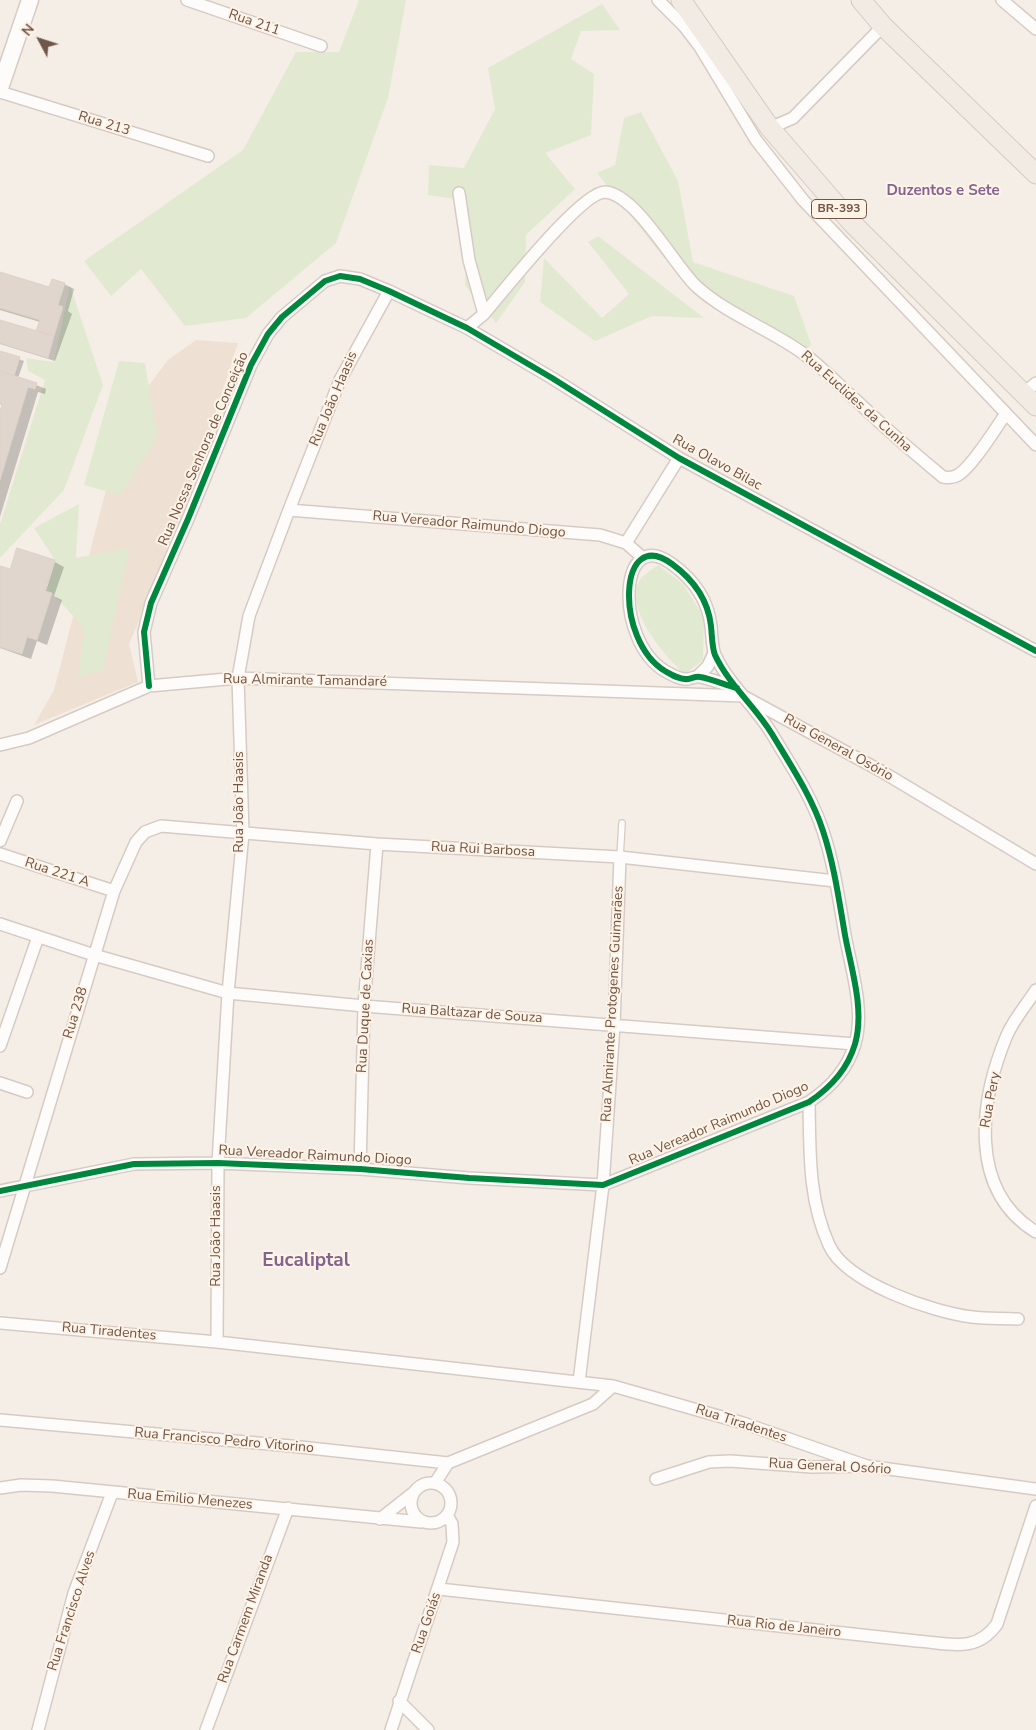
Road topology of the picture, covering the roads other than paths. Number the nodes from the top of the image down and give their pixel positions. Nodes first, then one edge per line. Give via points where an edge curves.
1 (30, 0) edge
2 (187, 0) edge
3 (658, 0) edge
4 (681, 0) edge
5 (861, 0) edge
6 (1002, 0) edge
7 (883, 26) junction
8 (1036, 29) edge
9 (321, 46) dead end
10 (0, 90) edge
11 (770, 128) junction
12 (208, 156) dead end
13 (1036, 174) edge
14 (459, 193) dead end
15 (389, 291) junction
16 (484, 314) junction
17 (467, 328) junction
18 (1032, 394) edge
19 (1005, 414) junction
20 (1036, 445) edge
21 (679, 458) junction
22 (288, 510) junction
23 (626, 543) junction
24 (643, 558) junction
25 (1036, 651) edge
26 (714, 653) junction
27 (698, 676) junction
28 (238, 678) junction
29 (149, 686) junction
30 (622, 692) joint
31 (740, 692) junction
32 (0, 745) edge
33 (17, 801) dead end
34 (622, 824) dead end
35 (243, 833) junction
36 (0, 841) edge
37 (136, 842) joint
38 (377, 844) junction
39 (0, 854) edge
40 (620, 857) junction
41 (1036, 864) edge
42 (835, 881) junction
43 (114, 891) junction
44 (0, 924) edge
45 (38, 937) junction
46 (94, 955) junction
47 (1036, 990) edge
48 (228, 993) junction
49 (364, 1006) junction
50 (614, 1025) junction
51 (855, 1044) junction
52 (0, 1046) edge
53 (0, 1083) edge
54 (27, 1092) dead end
55 (809, 1102) junction
56 (218, 1163) junction
57 (360, 1169) junction
58 (603, 1185) junction
59 (23, 1187) junction
60 (0, 1191) edge
61 (1036, 1232) edge
62 (0, 1268) edge
63 (1018, 1319) dead end
64 (0, 1322) edge
65 (217, 1342) junction
66 (580, 1382) junction
67 (613, 1386) junction
68 (0, 1420) edge
69 (448, 1464) junction
70 (868, 1466) junction
71 (656, 1479) dead end
72 (435, 1483) junction
73 (0, 1488) edge
74 (1036, 1489) edge
75 (112, 1493) junction
76 (413, 1493) junction
77 (1036, 1506) edge
78 (288, 1508) junction
79 (447, 1515) junction
80 (380, 1519) junction
81 (421, 1522) junction
82 (439, 1589) junction
83 (400, 1701) junction
84 (38, 1730) edge
85 (206, 1730) edge
86 (391, 1730) edge
87 (428, 1730) edge

1 - 10 street
2 - 9 street, Rua 211
3 - 19 street via 700,47 756,140 803,200
4 - 11 main road, BR-393
5 - 7 main road
6 - 8 street
7 - 11 street via 793,118
7 - 13 main road
10 - 12 street, Rua 213
11 - 18 main road, BR-393 via 851,222
14 - 16 street via 469,260
15 - 17 street, Rua Olavo Bilac
15 - 22 street, Rua João Haasis via 340,380
15 - 29 street, Rua Nossa Senhora de Conceição via 360,279 340,276 325,281 282,317 268,334 251,365 151,603 144,632
16 - 17 street, Rua Euclides da Cunha
16 - 19 street, Rua Euclides da Cunha via 573,211 591,196 604,192 630,206 695,284 720,305 796,348 820,366 943,478 960,474
17 - 21 street, Rua Olavo Bilac
19 - 20 street
21 - 23 street
21 - 25 street, Rua Olavo Bilac
22 - 23 street, Rua Vereador Raimundo Diogo via 600,535
22 - 28 street, Rua João Haasis via 250,616
23 - 24 street, Rua Vereador Raimundo Diogo
24 - 26 street, Rua Vereador Raimundo Diogo via 654,555 665,558 697,587 708,609
24 - 27 street via 633,569 629,584 628,607 633,630 662,670 678,678
26 - 27 street
26 - 31 street, Rua Vereador Raimundo Diogo
27 - 31 street
28 - 29 street, Rua Almirante Tamandaré
28 - 30 street, Rua Almirante Tamandaré
28 - 35 street, Rua João Haasis
29 - 32 street, Rua Almirante Tamandaré via 29,738
30 - 31 street, Rua General Osório
31 - 41 street, Rua General Osório via 881,771
31 - 42 street, Rua Vereador Raimundo Diogo via 771,732 808,798 823,830
33 - 36 street
34 - 40 lane, Rua Almirante Protogenes Guimarães
35 - 37 street, Rua Rui Barbosa via 161,826 145,832
35 - 38 street, Rua Rui Barbosa
35 - 48 street, Rua João Haasis
37 - 43 street, Rua 238
38 - 40 street, Rua Rui Barbosa
38 - 49 street, Rua Duque de Caxias
39 - 43 street, Rua 221 A
40 - 42 street, Rua Rui Barbosa
40 - 50 street, Rua Almirante Protogenes Guimarães
42 - 51 street, Rua Vereador Raimundo Diogo via 856,997
43 - 46 street, Rua 238
44 - 45 street, Rua Baltazar de Souza
45 - 46 street, Rua Baltazar de Souza
45 - 52 street
46 - 48 street, Rua Baltazar de Souza
46 - 59 street, Rua 238
47 - 61 street, Rua Pery via 1008,1034 990,1089 984,1125 986,1157 993,1182 1004,1203
48 - 49 street, Rua Baltazar de Souza
48 - 56 street, Rua João Haasis
49 - 50 street, Rua Baltazar de Souza
49 - 57 street, Rua Duque de Caxias
50 - 51 street, Rua Baltazar de Souza
50 - 58 street, Rua Almirante Protogenes Guimarães
51 - 55 street, Rua Vereador Raimundo Diogo via 842,1070 827,1089
53 - 54 street
55 - 58 street, Rua Vereador Raimundo Diogo
55 - 63 street via 810,1181 817,1215 830,1247 849,1270 887,1292 927,1306 971,1317
56 - 57 street, Rua Vereador Raimundo Diogo
56 - 59 street, Rua Vereador Raimundo Diogo via 134,1164
56 - 65 street, Rua João Haasis
57 - 58 street, Rua Vereador Raimundo Diogo
58 - 66 street, Rua Almirante Protogenes Guimarães
59 - 60 street, Rua Vereador Raimundo Diogo
59 - 62 street, Rua 238
64 - 65 street, Rua Tiradentes
65 - 66 street, Rua Tiradentes
66 - 67 street, Rua Tiradentes
67 - 69 street via 593,1404
67 - 70 street, Rua Tiradentes via 743,1423
68 - 69 street, Rua Francisco Pedro Vitorino via 291,1446
69 - 72 street
70 - 71 street, Rua General Osório via 708,1462
70 - 74 street, Rua General Osório
72 - 76 street via 426,1484
72 - 79 street via 442,1486 451,1500
73 - 75 street, Rua Emilio Menezes via 52,1486
75 - 78 street, Rua Emilio Menezes
75 - 84 street, Rua Francisco Alves via 74,1593
76 - 80 street
76 - 81 street via 411,1509
77 - 82 street, Rua Rio de Janeiro via 997,1624 989,1635 971,1645
78 - 80 street, Rua Emilio Menezes
78 - 85 street, Rua Carmem Miranda
79 - 81 street via 436,1523
79 - 82 street, Rua Goiás via 452,1524 453,1542
80 - 81 street, Rua Emilio Menezes
82 - 83 street, Rua Goiás
83 - 86 street, Rua Goiás
83 - 87 street

